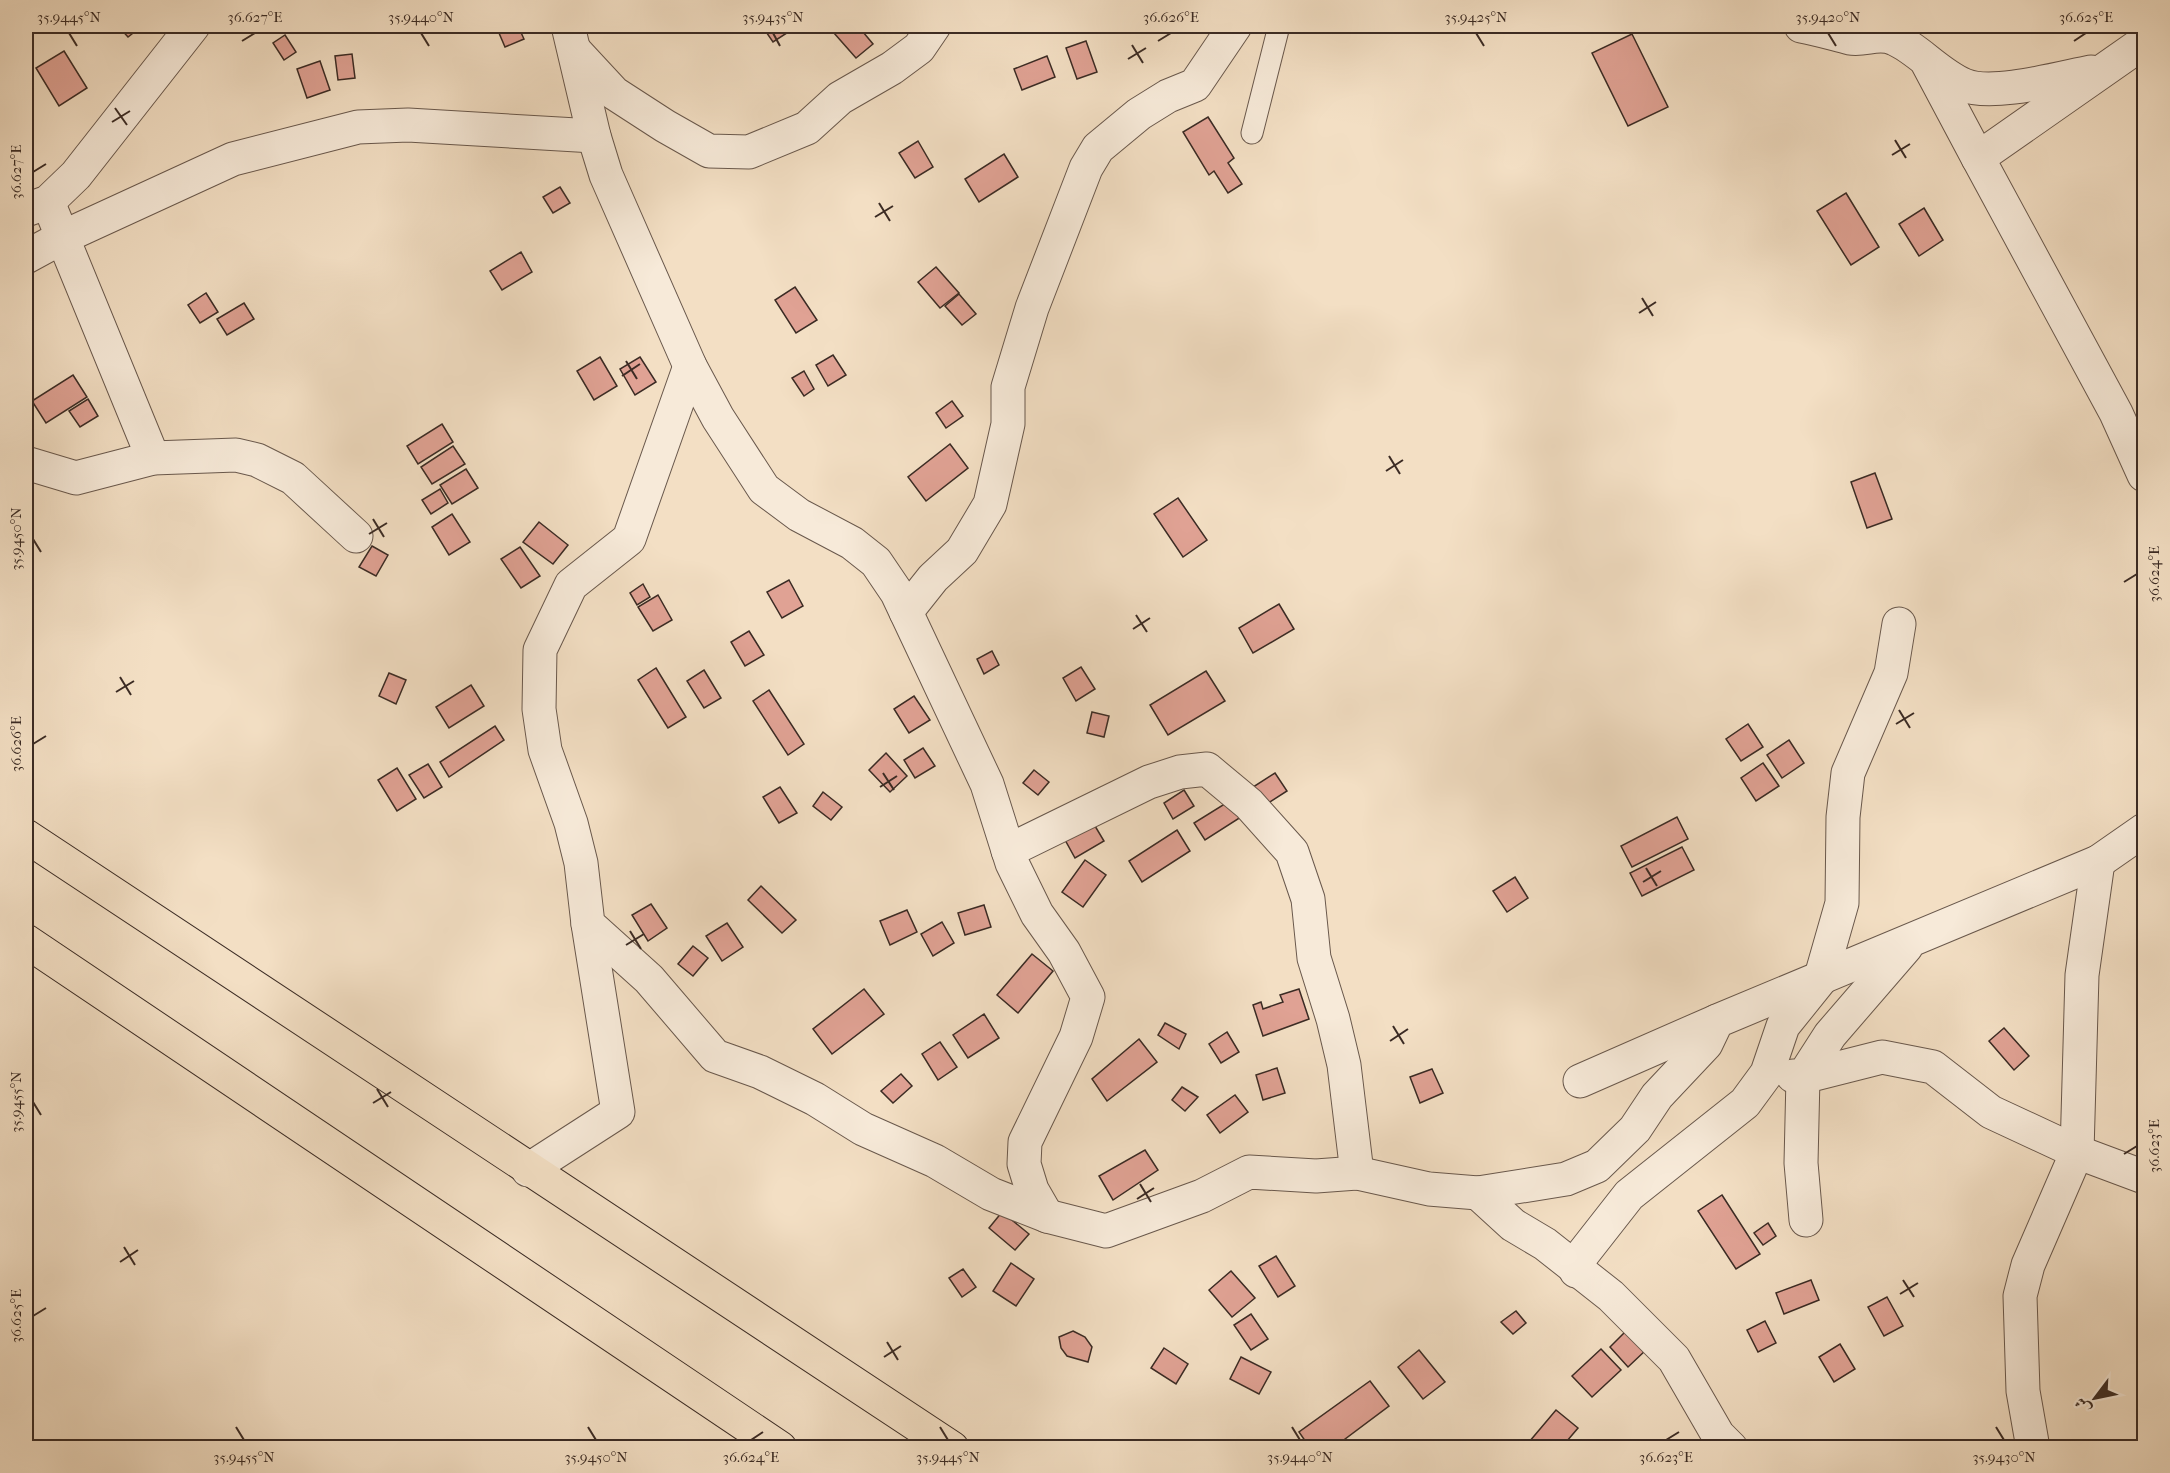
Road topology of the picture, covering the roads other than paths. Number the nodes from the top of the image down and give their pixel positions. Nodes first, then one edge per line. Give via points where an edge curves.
1 (192, 26) edge
2 (934, 26) edge
3 (1234, 26) edge
4 (1279, 26) edge
5 (1801, 26) edge
6 (1906, 26) edge
7 (571, 38) edge
8 (2145, 42) edge
9 (1927, 63) junction
10 (2104, 69) junction
11 (1252, 133) dead end
12 (594, 136) junction
13 (1978, 158) junction
14 (37, 206) edge
15 (61, 238) junction
16 (26, 257) edge
17 (690, 366) junction
18 (153, 458) junction
19 (26, 463) edge
20 (2145, 475) edge
21 (356, 536) dead end
22 (906, 612) junction
23 (1899, 624) dead end
24 (2145, 830) edge
25 (26, 836) edge
26 (1008, 851) junction
27 (2098, 862) junction
28 (588, 924) junction
29 (26, 941) edge
30 (1911, 941) junction
31 (1820, 980) junction
32 (1717, 1021) junction
33 (1767, 1073) junction
34 (1803, 1077) junction
35 (1580, 1081) dead end
36 (2077, 1152) junction
37 (528, 1170) junction
38 (1357, 1173) junction
39 (2145, 1177) edge
40 (1478, 1193) junction
41 (1047, 1216) junction
42 (1806, 1220) dead end
43 (1576, 1271) junction
44 (780, 1448) edge
45 (952, 1448) edge
46 (1731, 1448) edge
47 (2033, 1448) edge

1 - 14 street via 105,140
2 - 7 street via 919,48 840,98 807,128 749,152 709,151 665,126 614,93
3 - 22 street via 1195,85 1168,96 1132,119 1098,148 1086,168 1032,309 1008,387 1008,424 990,504 962,551 933,578
4 - 11 lane
5 - 9 street via 1852,38 1875,34 1895,38
6 - 9 street
7 - 12 street
8 - 10 street
9 - 10 street via 1965,86 1989,88 2026,85
9 - 13 street
10 - 13 street
12 - 15 street via 408,125 358,127 233,159
12 - 17 street via 606,174
13 - 20 street via 2116,413
14 - 15 street
15 - 16 street
15 - 18 street
17 - 22 street via 764,489 876,562
17 - 28 street via 629,539 571,585 540,650 539,709 545,750 581,863
18 - 19 street via 76,478
18 - 21 street via 236,455 257,460 293,478
22 - 26 street via 987,784
23 - 31 street via 1891,674 1848,773 1842,903
24 - 27 street
25 - 37 main road
26 - 38 street via 1149,782 1180,772 1207,769 1249,804 1292,852 1308,899 1314,958 1334,1018 1344,1065
26 - 41 street via 1037,914 1064,952 1088,997 1076,1037 1025,1142 1024,1164 1032,1190
27 - 30 street
27 - 36 street via 2082,975
28 - 37 street via 618,1112
28 - 41 street via 649,979 715,1056 760,1072 815,1099 863,1129 935,1161 991,1194
29 - 44 main road
30 - 31 street
30 - 34 street via 1830,1035
31 - 32 street
31 - 33 street via 1783,1026
32 - 35 street
32 - 40 street via 1706,1044 1657,1096 1635,1129 1597,1166 1566,1179
33 - 34 street
33 - 43 street via 1745,1102 1629,1195 1582,1255
34 - 36 street via 1882,1057 1933,1067 1991,1112
34 - 42 street via 1801,1163
36 - 39 street
36 - 47 street via 2028,1265 2020,1296 2023,1391
37 - 45 main road
38 - 40 street via 1430,1189
38 - 41 street via 1316,1176 1249,1172 1202,1196 1106,1232
40 - 43 street via 1513,1225 1545,1244
43 - 46 street via 1611,1296 1674,1359 1718,1435

